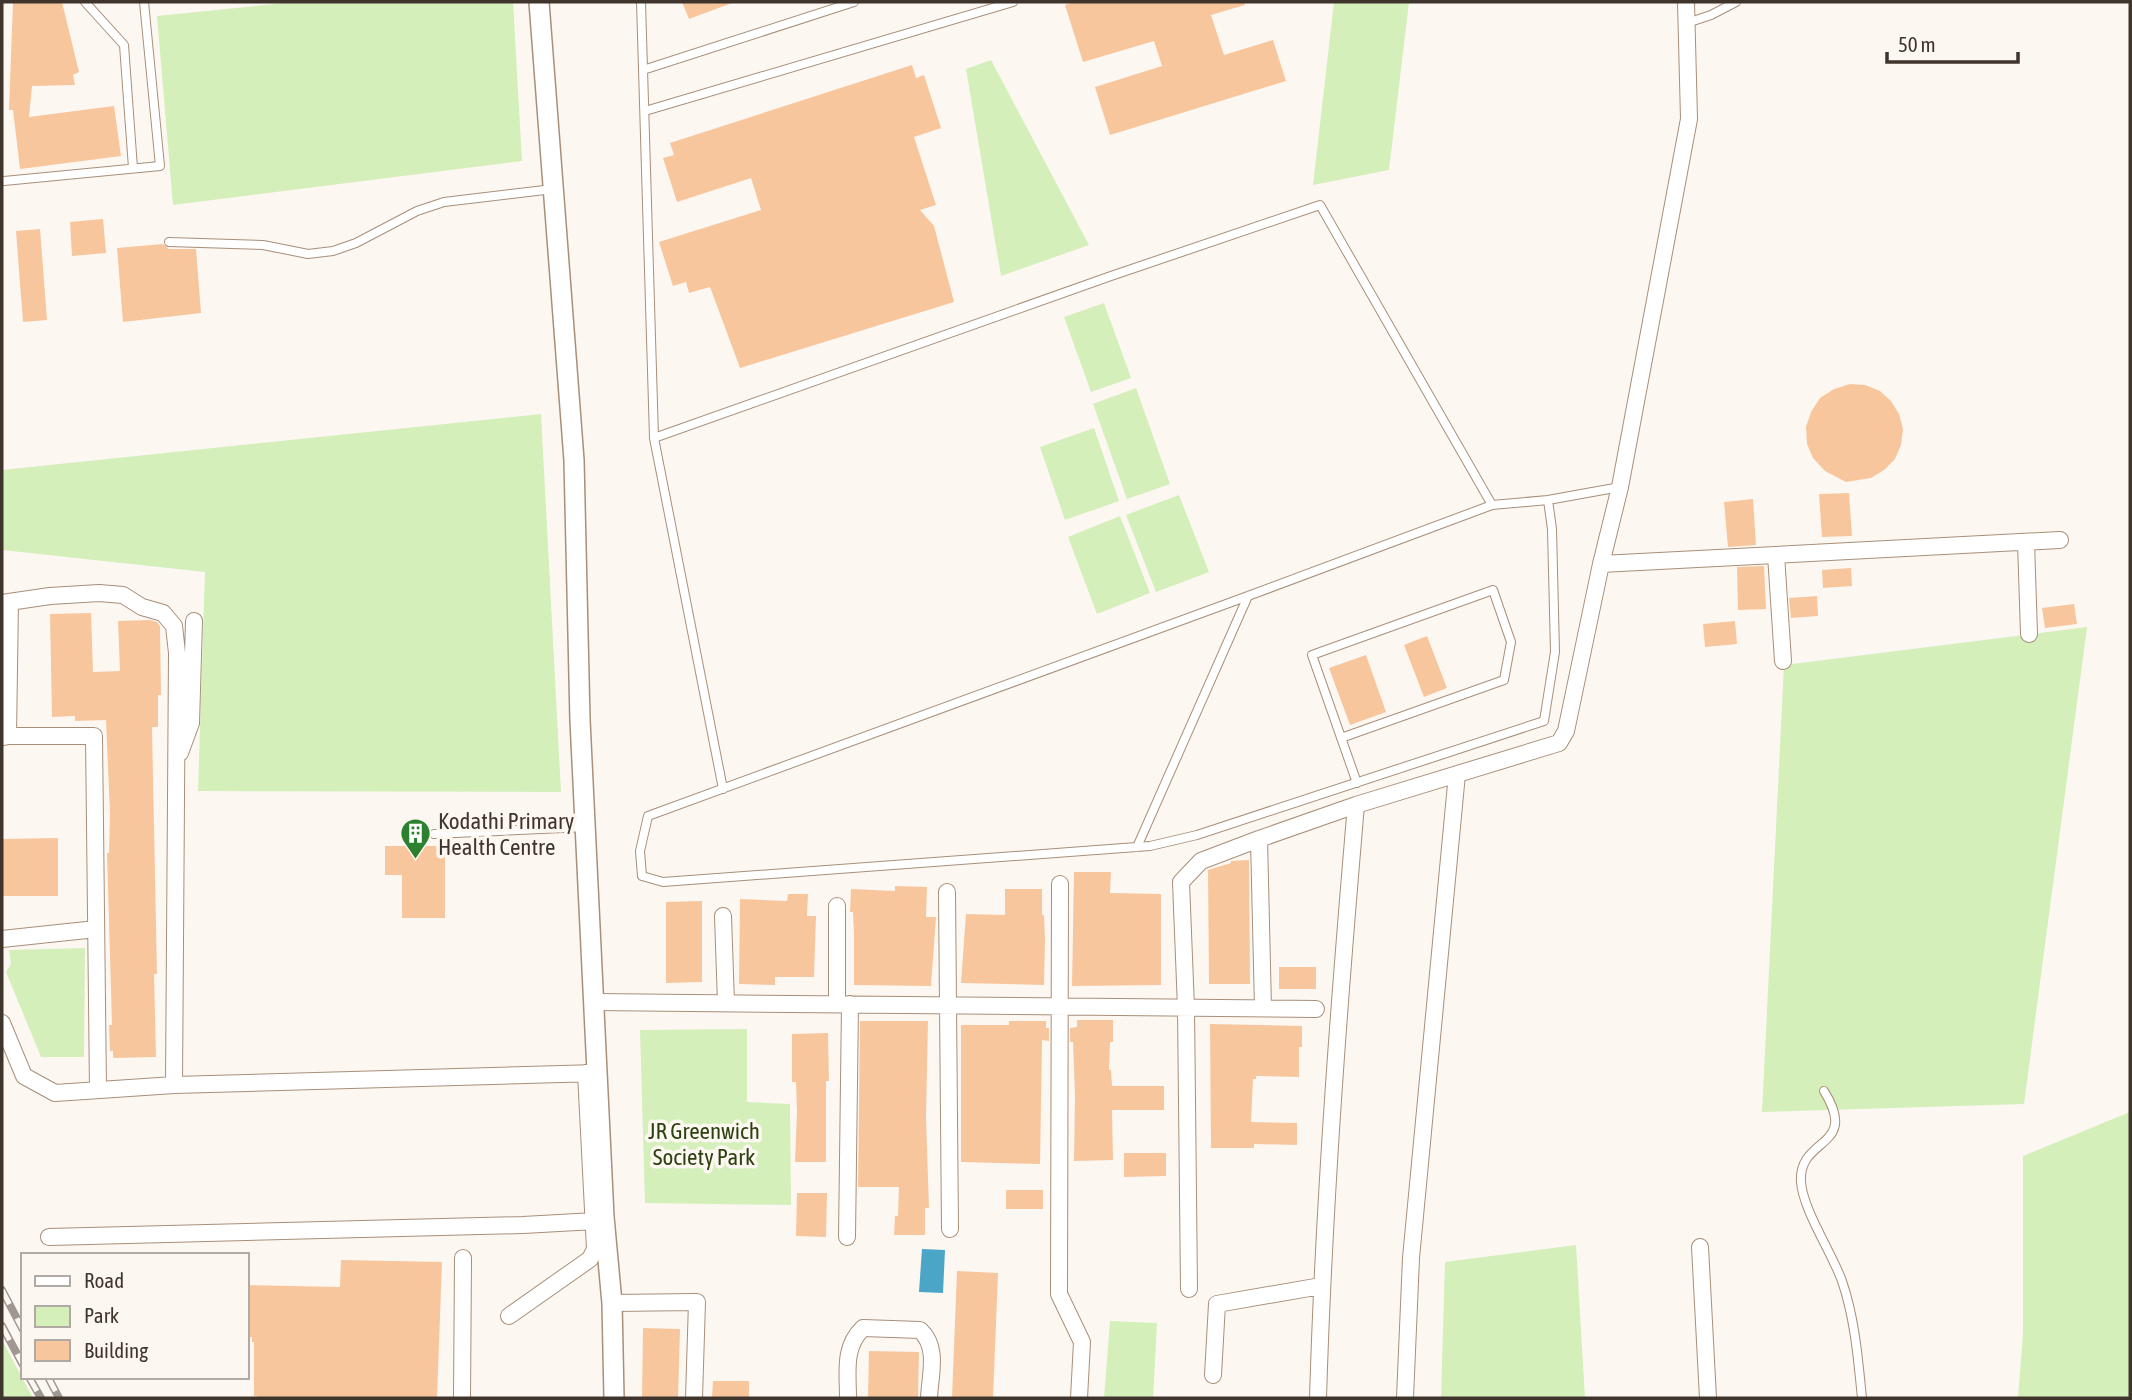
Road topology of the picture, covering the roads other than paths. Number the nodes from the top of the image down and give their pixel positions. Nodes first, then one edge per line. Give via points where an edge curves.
1 (85, 2) edge
2 (144, 2) edge
3 (539, 2) edge
4 (641, 2) edge
5 (853, 2) edge
6 (1013, 2) edge
7 (1686, 2) edge
8 (1736, 2) edge
9 (1687, 23) junction
10 (643, 70) junction
11 (645, 111) junction
12 (133, 168) junction
13 (4, 181) dead end
14 (553, 188) junction
15 (169, 242) dead end
16 (653, 438) junction
17 (1620, 487) junction
18 (1548, 500) junction
19 (1492, 505) junction
20 (2060, 540) dead end
21 (2026, 542) junction
22 (1776, 555) junction
23 (1601, 564) junction
24 (1248, 596) junction
25 (6, 603) edge
26 (194, 621) dead end
27 (2029, 634) dead end
28 (1783, 661) dead end
29 (5, 737) edge
30 (1341, 738) junction
31 (176, 762) junction
32 (1457, 774) junction
33 (1357, 782) junction
34 (723, 789) junction
35 (1356, 805) junction
36 (586, 827) junction
37 (434, 834) dead end
38 (1259, 839) junction
39 (1136, 847) junction
40 (1060, 884) dead end
41 (947, 892) dead end
42 (837, 906) dead end
43 (723, 916) dead end
44 (96, 929) junction
45 (2, 939) edge
46 (594, 1002) junction
47 (726, 1003) junction
48 (844, 1004) junction
49 (948, 1005) junction
50 (1060, 1006) junction
51 (1186, 1007) junction
52 (1263, 1008) junction
53 (1316, 1009) dead end
54 (2, 1023) edge
55 (591, 1073) junction
56 (174, 1085) junction
57 (98, 1090) junction
58 (1824, 1091) dead end
59 (595, 1221) junction
60 (950, 1229) dead end
61 (49, 1237) dead end
62 (847, 1237) dead end
63 (1700, 1247) dead end
64 (463, 1258) dead end
65 (1321, 1286) junction
66 (1189, 1289) dead end
67 (612, 1303) junction
68 (509, 1316) dead end
69 (1213, 1375) dead end
70 (462, 1398) edge
71 (614, 1398) edge
72 (694, 1398) edge
73 (848, 1398) edge
74 (929, 1398) edge
75 (1079, 1398) edge
76 (1318, 1398) edge
77 (1405, 1398) edge
78 (1708, 1398) edge
79 (1862, 1398) edge

1 - 12 lane via 124,45
2 - 12 lane via 160,166
3 - 14 street
4 - 10 lane
5 - 10 lane
6 - 11 lane
7 - 9 street
8 - 9 lane
9 - 17 street via 1689,119
10 - 11 lane
11 - 16 lane
12 - 13 lane
14 - 15 lane via 444,202 333,251 309,254 263,245
14 - 36 street via 574,460
16 - 19 lane via 1320,205
16 - 34 lane
17 - 18 lane
17 - 23 street
18 - 19 lane
18 - 33 lane via 1555,652 1544,721
19 - 24 lane
20 - 21 street
21 - 22 street
21 - 27 street
22 - 23 street
22 - 28 street
23 - 32 street via 1566,731 1559,743
24 - 34 lane
24 - 39 lane
25 - 29 street
25 - 31 street via 99,593 123,595 163,613 174,626 177,653
26 - 31 street via 191,723
29 - 44 street via 93,736
30 - 30 lane via 1312,655 1493,590 1511,642 1504,680
30 - 33 lane
31 - 56 street
32 - 35 street
32 - 77 street via 1411,1258
33 - 39 lane via 1197,835
34 - 39 lane via 648,816 640,851 642,876 663,883
35 - 38 street
35 - 65 street
36 - 37 lane
36 - 46 street
38 - 51 street via 1201,861 1181,882
38 - 52 street
40 - 50 street
41 - 49 street
42 - 48 street
43 - 47 street
44 - 45 street
44 - 57 street
46 - 47 street
46 - 55 street
47 - 48 street
48 - 49 street
48 - 62 street
49 - 50 street
49 - 60 street
50 - 51 street
50 - 75 street via 1059,1294 1082,1342
51 - 52 street
51 - 66 street
52 - 53 street
54 - 57 street via 24,1076 55,1093
55 - 56 street
55 - 59 street
55 - 67 street
56 - 57 street
58 - 79 lane via 1834,1107 1836,1124 1800,1169 1801,1189 1851,1310
59 - 61 street
59 - 68 street via 595,1249 590,1259
63 - 78 street
64 - 70 street
65 - 69 street via 1217,1304
65 - 76 street
67 - 71 street
67 - 72 street via 697,1302
73 - 74 street via 849,1351 853,1337 863,1328 920,1330 927,1336 932,1349

